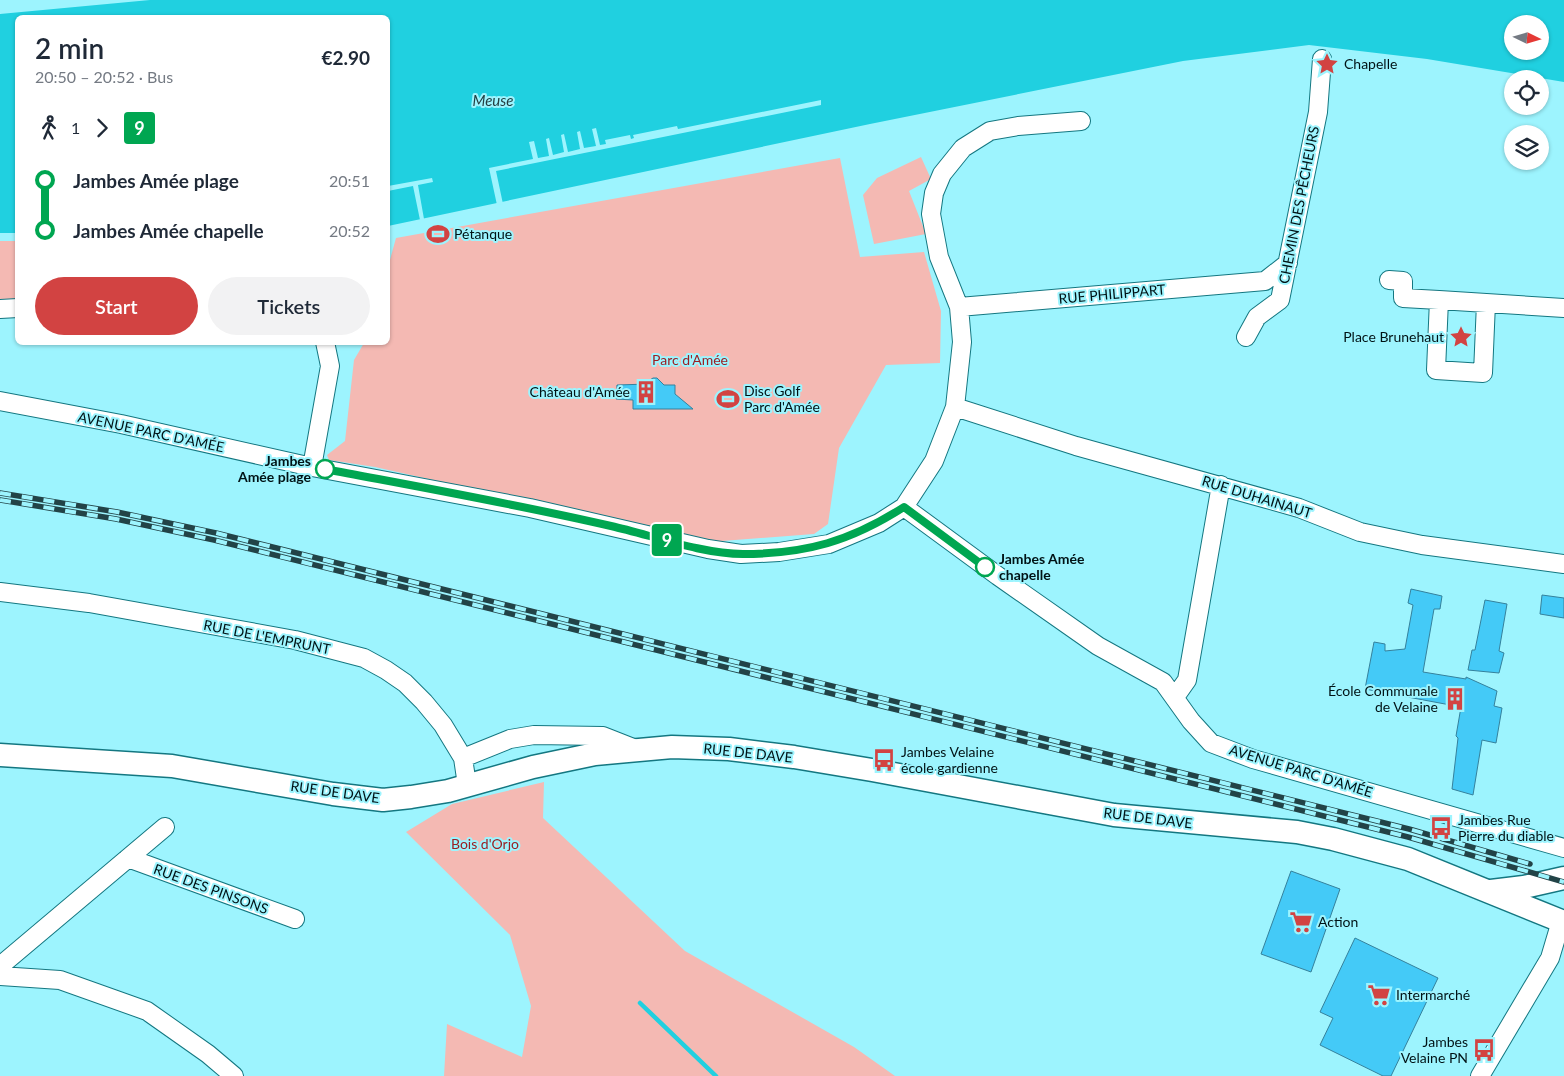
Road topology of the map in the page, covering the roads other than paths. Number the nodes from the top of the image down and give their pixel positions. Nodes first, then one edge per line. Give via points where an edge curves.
1 (1322, 58) dead end
2 (1081, 121) dead end
3 (1288, 263) junction
4 (1389, 280) dead end
5 (1265, 281) junction
6 (1439, 300) junction
7 (1486, 303) junction
8 (959, 307) junction
9 (15, 308) edge
10 (1564, 308) edge
11 (0, 309) edge
12 (1257, 316) junction
13 (1246, 336) dead end
14 (326, 345) edge
15 (0, 401) edge
16 (955, 407) junction
17 (312, 467) junction
18 (1221, 485) junction
19 (904, 507) junction
20 (1564, 564) edge
21 (0, 592) edge
22 (1175, 697) junction
23 (637, 749) junction
24 (0, 755) edge
25 (463, 758) junction
26 (467, 785) junction
27 (165, 827) dead end
28 (1564, 848) edge
29 (128, 858) junction
30 (1562, 879) edge
31 (1490, 891) junction
32 (294, 919) dead end
33 (1563, 921) edge
34 (0, 966) edge
35 (0, 976) edge
36 (234, 1076) edge
37 (1480, 1076) edge

1 - 3 street, CHEMIN DES PÊCHEURS via 1318,112
2 - 8 street via 990,131 963,148 942,174 930,214 939,257
3 - 5 street
3 - 12 street, CHEMIN DES PÊCHEURS via 1280,300
4 - 6 street via 1403,281 1403,298
5 - 8 street, RUE PHILIPPART
5 - 12 street
6 - 7 street
6 - 7 street via 1436,370 1483,373
7 - 10 street
8 - 16 street via 962,342
9 - 11 street
12 - 13 street, CHEMIN DES PÊCHEURS
14 - 17 street via 330,366
15 - 17 street, AVENUE PARC D'AMÉE via 122,424
16 - 18 street, RUE DUHAINAUT via 1076,446
16 - 19 street via 934,460
17 - 19 street, AVENUE PARC D'AMÉE via 472,496 708,550 742,554 829,544 879,523
18 - 20 street, RUE DUHAINAUT via 1299,508 1360,532 1422,545
18 - 22 street via 1187,680
19 - 22 street, AVENUE PARC D'AMÉE via 1098,646 1163,682
21 - 25 street, RUE DE L'EMPRUNT via 90,603 295,640 364,658 404,683 424,702
22 - 28 street, AVENUE PARC D'AMÉE via 1211,743 1253,760
23 - 25 street via 603,736 534,735 510,739
23 - 26 main road, RUE DE DAVE via 533,767
23 - 31 main road, RUE DE DAVE via 730,749 794,757 1114,815 1306,834 1408,859
24 - 26 main road, RUE DE DAVE via 172,766 383,800
25 - 26 street, RUE DE L'EMPRUNT
27 - 29 street
29 - 32 street, RUE DES PINSONS
29 - 34 street
30 - 31 main road
30 - 33 main road via 1555,896 1555,908
31 - 33 main road, RUE DE DAVE
33 - 37 street via 1550,958
35 - 36 street via 60,980 147,1012

